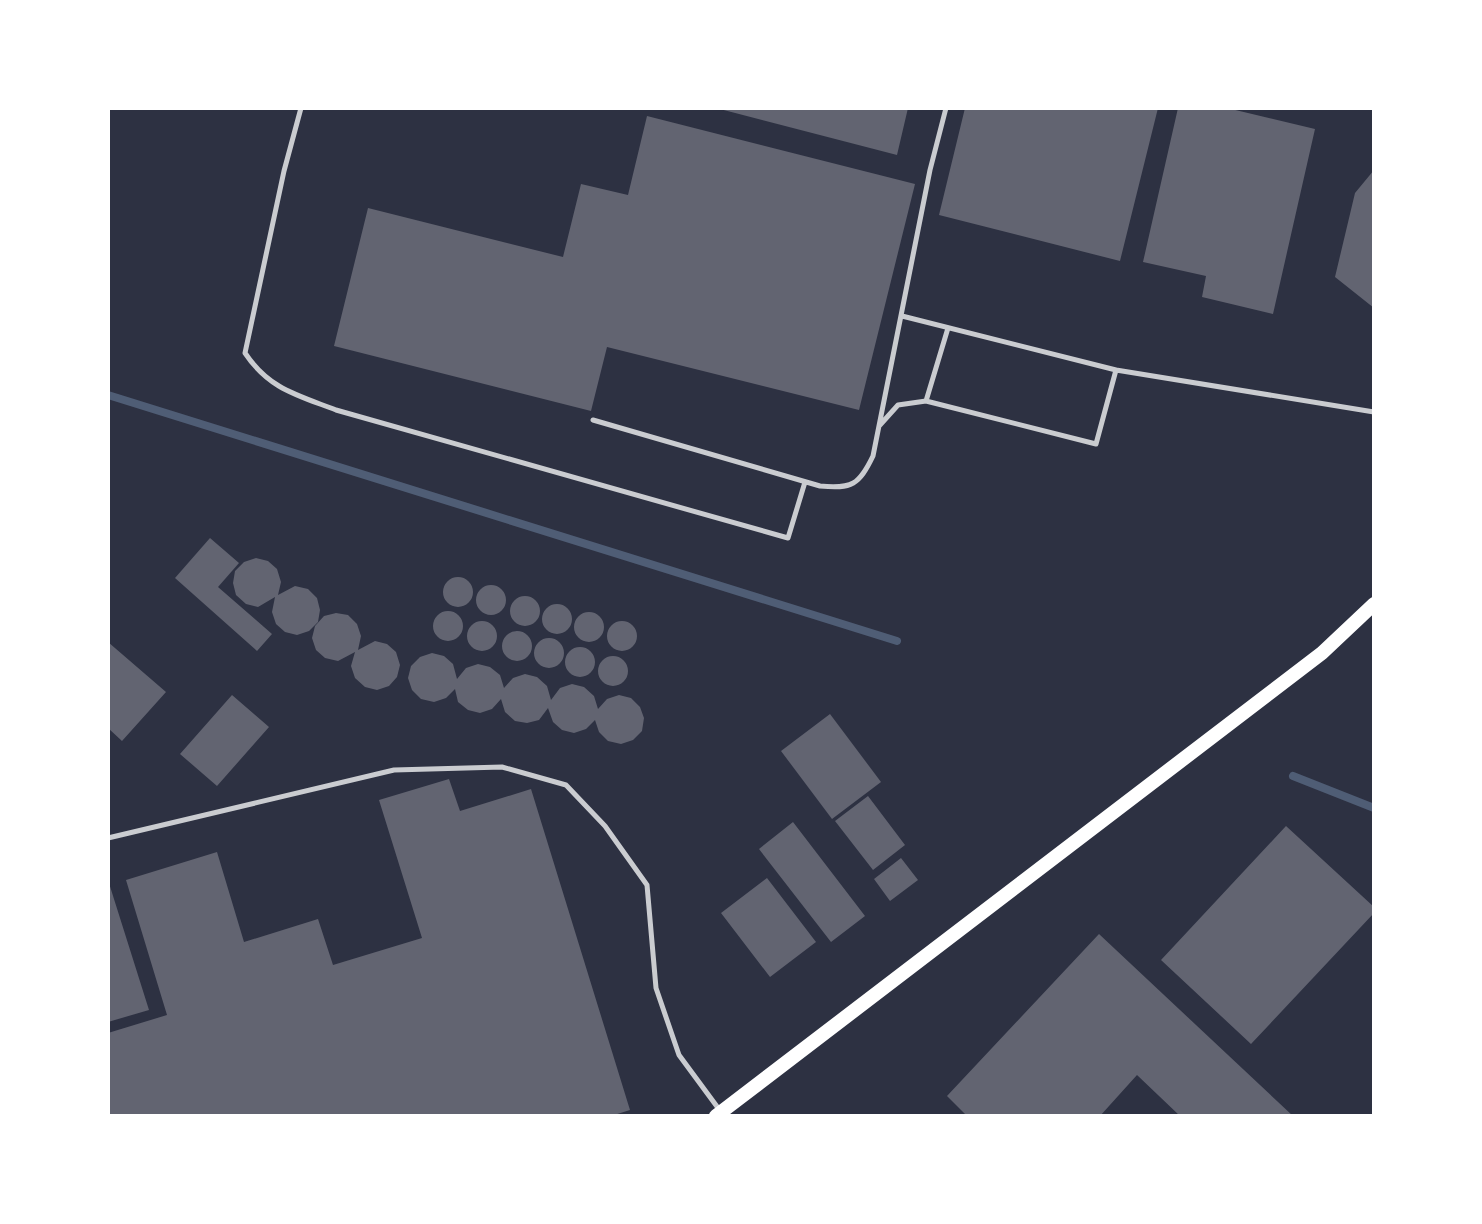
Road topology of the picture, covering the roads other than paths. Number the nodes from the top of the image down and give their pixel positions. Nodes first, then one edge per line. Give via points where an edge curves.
1 (301, 108) edge
2 (946, 108) edge
3 (901, 316) junction
4 (948, 328) junction
5 (1116, 370) junction
6 (926, 401) junction
7 (1374, 412) edge
8 (593, 420) dead end
9 (880, 425) junction
10 (805, 482) junction
11 (1374, 604) edge
12 (108, 838) edge
13 (718, 1114) edge

1 - 10 lane via 245,354 273,385 336,410 788,538
2 - 3 lane
3 - 4 lane
3 - 9 lane
4 - 5 lane
4 - 6 lane
5 - 6 lane via 1096,444
5 - 7 lane
6 - 9 lane via 898,405
8 - 10 lane
9 - 10 lane via 873,456 862,477 844,488
11 - 13 main road via 1322,653
12 - 13 lane via 394,770 502,767 566,785 605,826 647,885 656,988 679,1055

